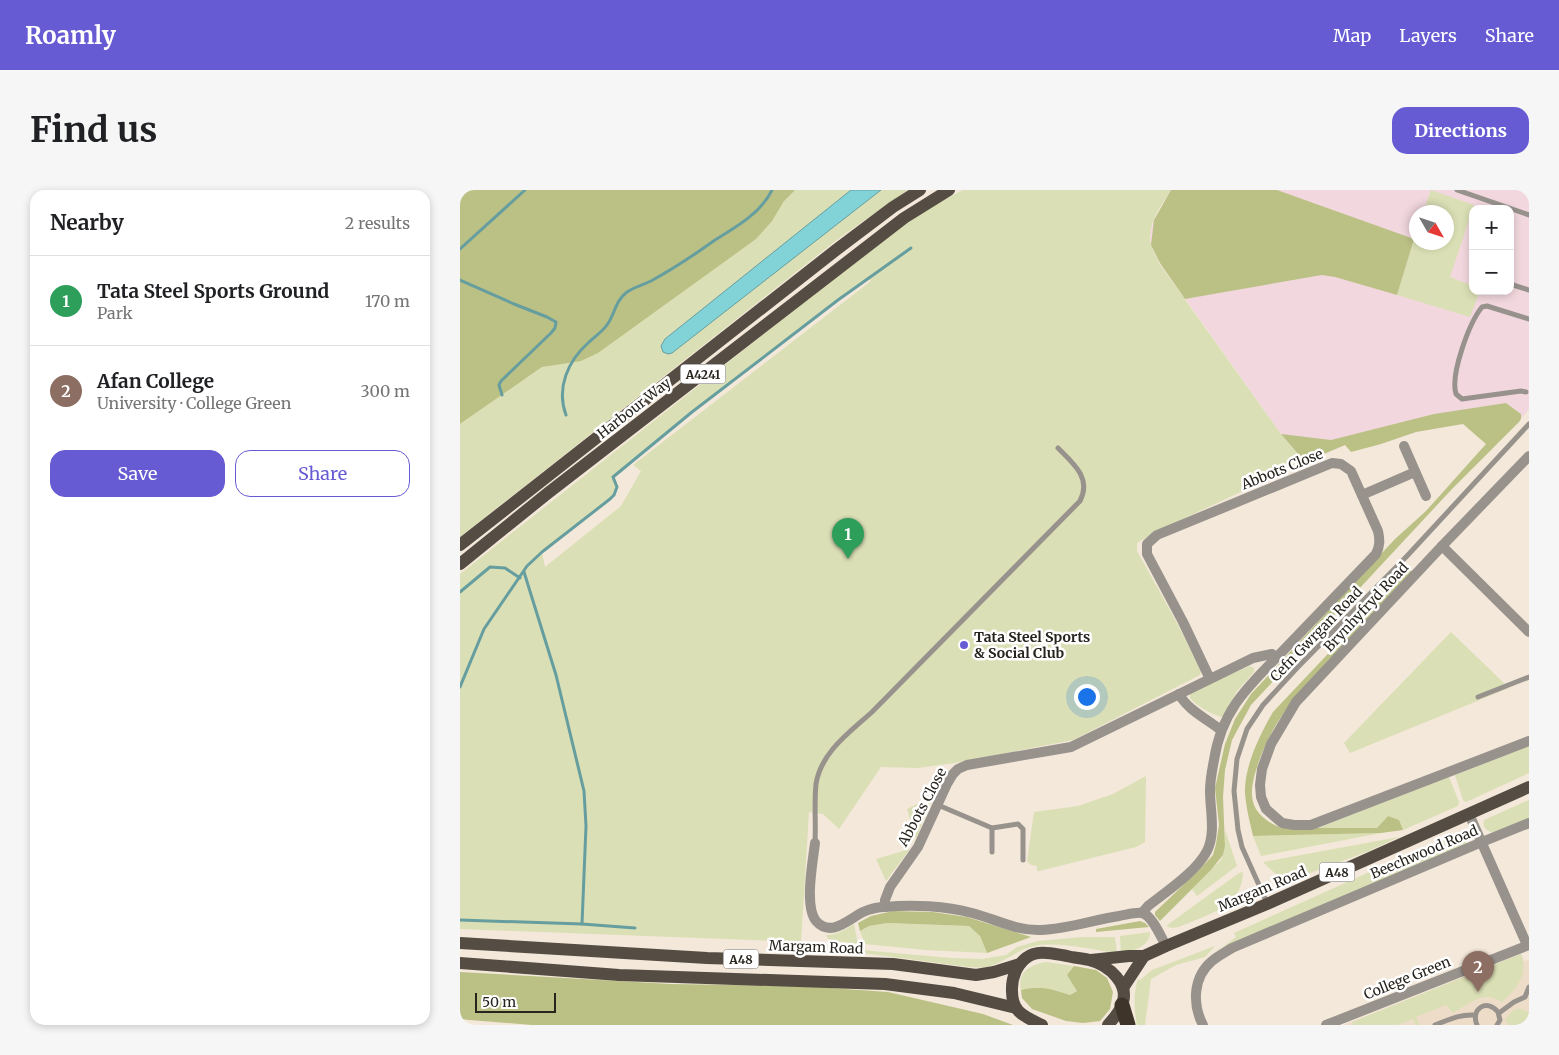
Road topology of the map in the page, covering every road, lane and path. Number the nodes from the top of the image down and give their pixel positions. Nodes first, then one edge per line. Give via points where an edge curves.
1 (920, 190) edge
2 (949, 190) edge
3 (1457, 190) edge
4 (1496, 202) junction
5 (1495, 205) edge
6 (1529, 215) edge
7 (1514, 285) edge
8 (1529, 290) edge
9 (1529, 319) edge
10 (1526, 392) dead end
11 (1529, 424) edge
12 (1404, 446) dead end
13 (1058, 448) dead end
14 (1529, 456) edge
15 (1415, 472) junction
16 (1362, 495) junction
17 (1426, 496) dead end
18 (460, 545) edge
19 (1442, 546) junction
20 (460, 564) edge
21 (1528, 630) edge
22 (1276, 658) junction
23 (1529, 677) edge
24 (1210, 679) junction
25 (1179, 694) junction
26 (1478, 697) dead end
27 (1222, 728) junction
28 (1529, 741) edge
29 (1529, 787) edge
30 (938, 805) junction
31 (1469, 814) junction
32 (1529, 823) edge
33 (992, 828) junction
34 (1482, 842) junction
35 (815, 843) joint
36 (992, 852) dead end
37 (1022, 860) dead end
38 (1267, 904) junction
39 (885, 907) junction
40 (1142, 913) junction
41 (460, 943) edge
42 (1166, 946) junction
43 (1528, 947) edge
44 (1144, 956) junction
45 (1091, 960) junction
46 (460, 963) edge
47 (1020, 964) junction
48 (1529, 987) edge
49 (1123, 988) junction
50 (1122, 1005) junction
51 (1016, 1008) junction
52 (1499, 1013) junction
53 (1475, 1015) junction
54 (1042, 1025) edge
55 (1108, 1025) edge
56 (1128, 1025) edge
57 (1203, 1025) edge
58 (1326, 1025) edge
59 (1435, 1025) edge
60 (1477, 1025) edge
61 (1497, 1025) edge

1 - 18 main road, Harbour Way / A4241 via 828,256
2 - 20 main road, Harbour Way / A4241 via 904,218
3 - 4 lane
4 - 5 lane
4 - 6 lane
7 - 8 lane
9 - 10 lane via 1482,307 1460,357 1454,382 1456,394 1462,399
11 - 38 lane, Cefn Gwrgan Road via 1407,556 1274,692 1247,729 1237,758 1234,791 1238,830
12 - 15 street
13 - 35 lane via 1083,477 1085,488 1080,501 824,761 816,786
14 - 19 street, Brynhyfryd Road
15 - 16 street
15 - 17 street
16 - 22 street, Abbots Close via 1378,531 1380,540 1376,554
16 - 24 street, Abbots Close via 1351,471 1341,464 1332,463 1150,540 1147,554
19 - 21 street
19 - 28 street, Brynhyfryd Road via 1296,702 1270,744 1262,769 1261,797 1266,809 1282,823 1311,825
22 - 24 street, Abbots Close via 1266,654 1253,658
22 - 27 street, Abbots Close via 1244,692
23 - 26 lane
24 - 25 street, Abbots Close
25 - 27 street via 1191,708
25 - 30 street, Abbots Close via 1071,747 958,769
27 - 40 street, Abbots Close via 1212,769 1212,825 1206,852 1186,875
29 - 31 main road, Margam Road / A48
30 - 33 lane
30 - 39 street, Abbots Close via 918,847 890,887
31 - 34 street
31 - 38 main road, Margam Road / A48
32 - 34 street, Beechwood Road
33 - 36 lane
33 - 37 lane via 1018,824 1023,829
34 - 43 street
34 - 57 street, Beechwood Road via 1232,948 1211,961 1197,985 1196,1006
35 - 39 street via 810,898 816,921 832,928 865,912
38 - 42 main road, Margam Road / A48
39 - 40 street via 936,906 971,912 1023,930 1042,930
40 - 42 street via 1148,916
41 - 47 main road, Margam Road / A48 via 707,958 893,964 976,975
42 - 44 main road, Margam Road / A48
43 - 58 street, College Green
44 - 45 main road, Margam Road / A48
44 - 49 main road
45 - 47 main road, Margam Road via 1047,953 1027,957
45 - 49 main road via 1116,975
46 - 51 main road, A48 via 619,975 884,984 954,993
47 - 51 main road via 1012,978 1012,1000
48 - 52 lane via 1525,997
49 - 50 main road
50 - 55 main road
50 - 56 highway
51 - 54 main road via 1020,1014
52 - 53 lane via 1488,1005
52 - 61 lane
53 - 59 lane via 1457,1016
53 - 60 lane

